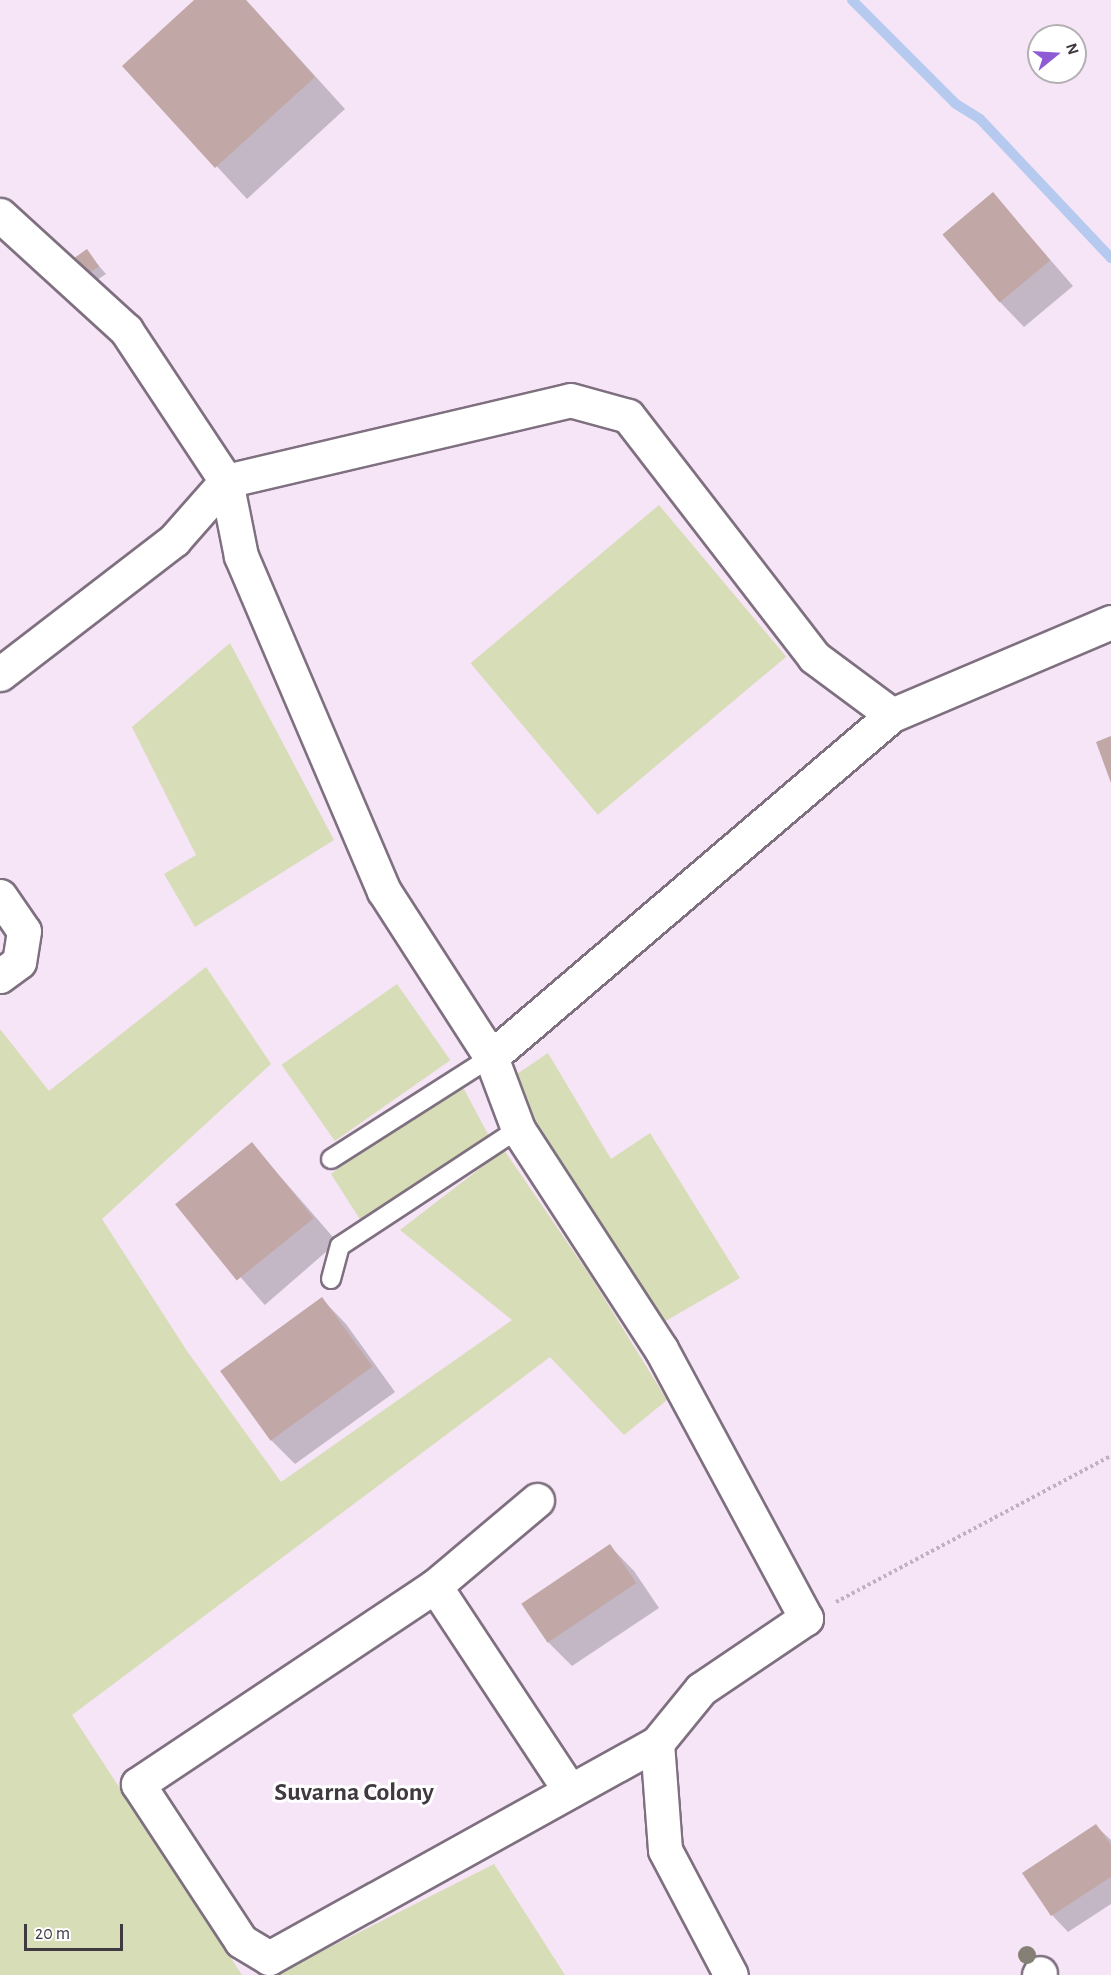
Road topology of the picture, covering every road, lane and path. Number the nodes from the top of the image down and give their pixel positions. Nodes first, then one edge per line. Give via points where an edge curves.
1 (0, 215) edge
2 (226, 481) junction
3 (1111, 622) edge
4 (0, 674) edge
5 (892, 715) junction
6 (0, 896) edge
7 (0, 976) edge
8 (491, 1057) junction
9 (518, 1129) junction
10 (331, 1159) dead end
11 (331, 1280) dead end
12 (1111, 1456) edge
13 (537, 1500) dead end
14 (435, 1586) junction
15 (806, 1618) junction
16 (657, 1743) junction
17 (570, 1791) junction
18 (731, 1975) edge

1 - 2 street via 126,330
2 - 4 street via 174,540
2 - 5 street via 570,400 628,416 814,657
2 - 8 street via 241,556 384,891
3 - 5 street
5 - 8 street
6 - 7 street via 24,931 20,962
8 - 9 street
8 - 10 lane
9 - 11 lane via 340,1246
9 - 15 street via 661,1349
12 - 15 path
13 - 14 street
14 - 17 street
14 - 17 street via 138,1784 241,1941 269,1958
15 - 16 street via 701,1689
16 - 17 street
16 - 18 street via 666,1850

